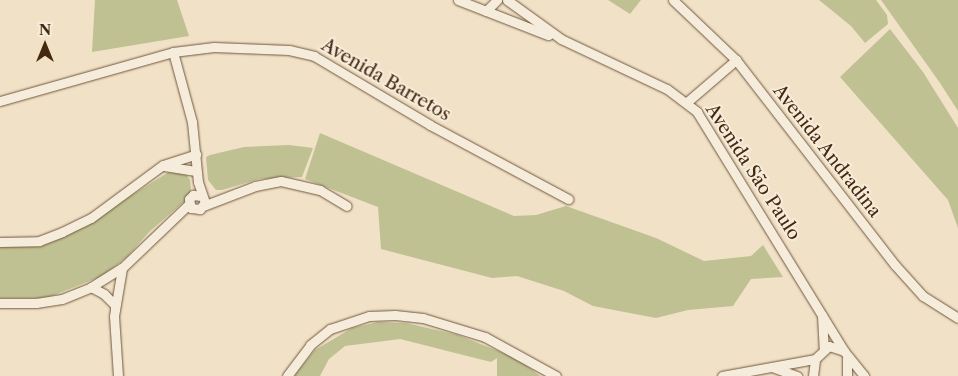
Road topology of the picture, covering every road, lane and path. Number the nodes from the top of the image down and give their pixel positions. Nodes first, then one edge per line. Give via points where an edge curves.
1 (458, 0) edge
2 (497, 0) edge
3 (507, 0) edge
4 (673, 0) edge
5 (480, 6) edge
6 (561, 39) junction
7 (173, 52) junction
8 (736, 60) junction
9 (0, 102) edge
10 (687, 102) junction
11 (196, 154) junction
12 (164, 166) junction
13 (196, 171) junction
14 (568, 199) dead end
15 (197, 201) junction
16 (347, 206) dead end
17 (0, 242) edge
18 (122, 268) junction
19 (91, 287) junction
20 (0, 303) edge
21 (821, 310) junction
22 (114, 316) junction
23 (958, 318) edge
24 (824, 348) junction
25 (846, 354) junction
26 (816, 359) junction
27 (767, 366) junction
28 (118, 376) edge
29 (287, 376) edge
30 (556, 376) edge
31 (722, 376) edge
32 (797, 376) edge
33 (813, 376) edge
34 (847, 376) edge
35 (864, 376) edge

1 - 5 street
2 - 5 street
3 - 6 street, Avenida São Paulo
4 - 8 street, Avenida Andradina
5 - 6 street
6 - 10 street, Avenida São Paulo via 667,89
7 - 9 street, Avenida Barretos
7 - 11 street via 192,122
7 - 14 street, Avenida Barretos via 229,48 289,50 314,56 430,125
8 - 10 street
8 - 23 street, Avenida Andradina via 895,266 923,296
10 - 21 street, Avenida São Paulo via 712,132
11 - 12 street
11 - 13 street
12 - 13 street
12 - 17 street via 91,218 62,232 39,240
13 - 15 street
15 - 16 street via 221,198 281,181 320,190
15 - 18 street via 170,221
18 - 19 street
18 - 22 street
19 - 20 street via 36,303
19 - 22 street via 115,305
21 - 24 street, Avenida São Paulo
21 - 25 street, Avenida São Paulo
22 - 28 street
24 - 25 street via 838,347
24 - 26 street
25 - 34 street
25 - 35 street, Avenida São Paulo
26 - 27 street
26 - 33 street
27 - 31 street
27 - 32 street
29 - 30 street via 310,345 330,330 369,316 395,315 430,320 485,337

